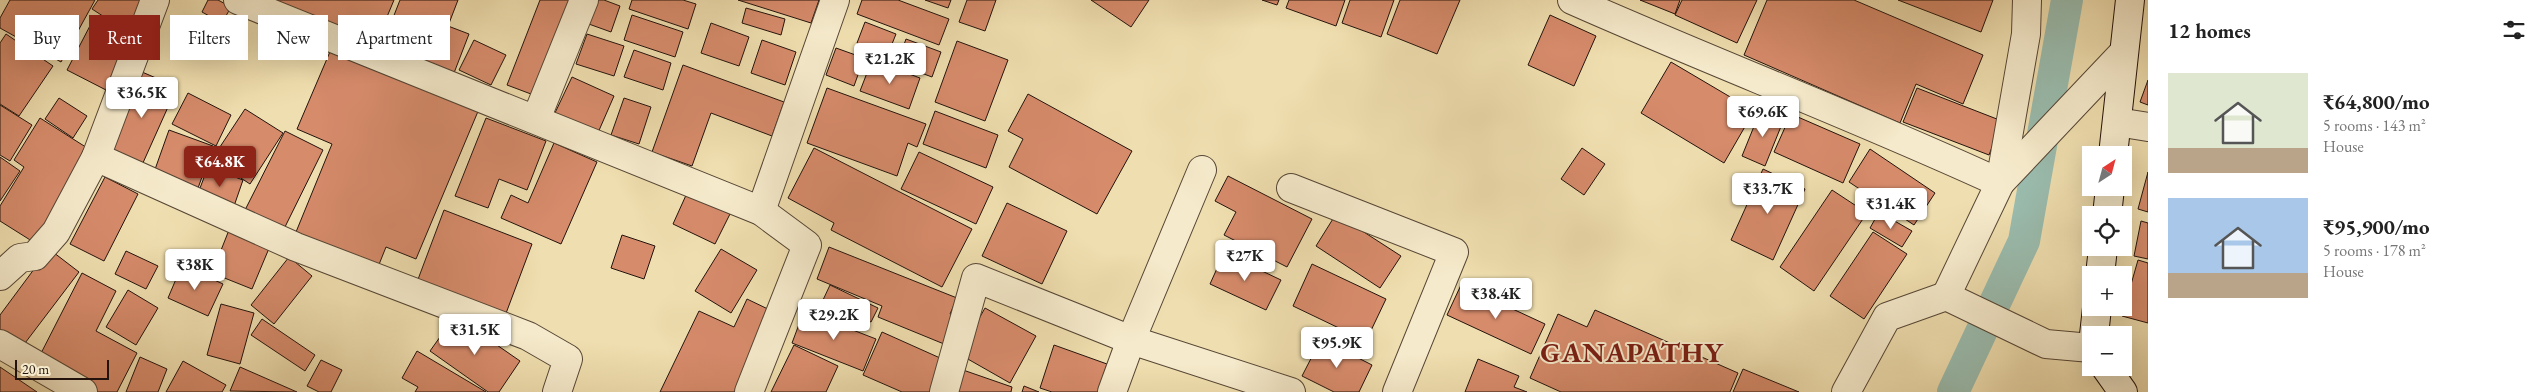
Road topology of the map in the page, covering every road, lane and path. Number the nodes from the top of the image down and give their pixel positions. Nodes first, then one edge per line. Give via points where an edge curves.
1 (155, 0) edge
2 (238, 0) edge
3 (584, 0) edge
4 (835, 0) edge
5 (1572, 0) edge
6 (2027, 0) edge
7 (2130, 0) edge
8 (2122, 54) junction
9 (536, 119) junction
10 (2117, 122) junction
11 (2148, 128) edge
12 (2114, 146) edge
13 (96, 158) junction
14 (1202, 170) dead end
15 (2001, 182) junction
16 (1291, 188) dead end
17 (761, 211) junction
18 (10, 252) edge
19 (0, 276) edge
20 (1948, 296) junction
21 (1131, 340) junction
22 (0, 344) edge
23 (2082, 347) edge
24 (2112, 376) edge
25 (83, 392) edge
26 (557, 392) edge
27 (749, 392) edge
28 (944, 392) edge
29 (1112, 392) edge
30 (1291, 392) edge
31 (1397, 392) edge
32 (1846, 392) edge
33 (2123, 392) edge

1 - 13 street
2 - 9 street
3 - 9 street
4 - 17 street
5 - 15 street
6 - 15 street via 2026,34
7 - 8 street
8 - 10 street
8 - 15 street
9 - 17 street
10 - 11 street
10 - 12 street
13 - 18 street via 56,232 35,256
13 - 26 street via 296,247 528,336 568,359
14 - 21 street
15 - 20 street
16 - 31 street via 1454,252
17 - 27 street via 807,245
18 - 19 street
20 - 23 street via 2046,344
20 - 32 street via 1887,317
21 - 28 street via 976,278
21 - 29 street
21 - 30 street
22 - 25 street
24 - 33 street

